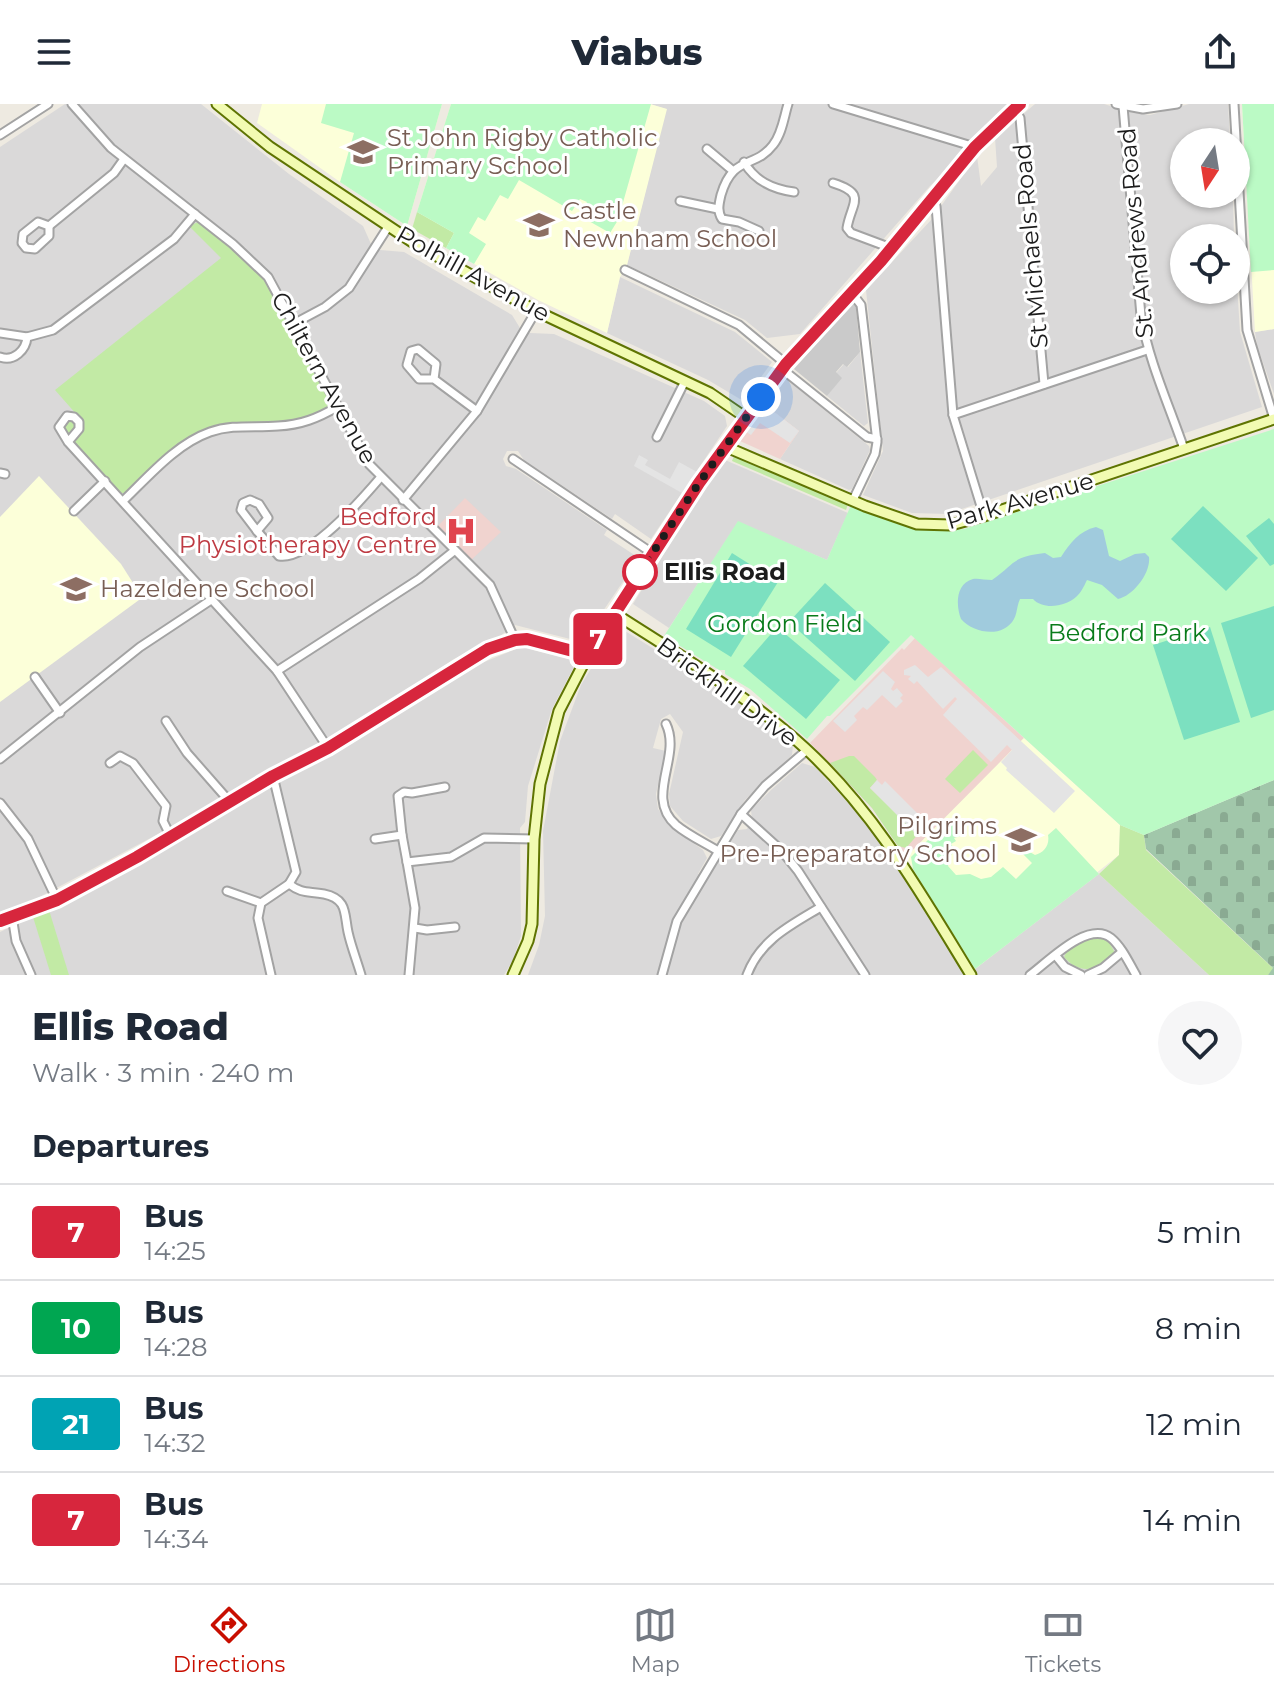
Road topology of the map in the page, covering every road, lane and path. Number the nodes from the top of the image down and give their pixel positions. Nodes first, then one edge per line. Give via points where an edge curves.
1 (48, 104) edge
2 (72, 104) edge
3 (216, 104) edge
4 (788, 104) edge
5 (1177, 104) edge
6 (1234, 104) edge
7 (838, 105) edge
8 (1120, 105) edge
9 (1017, 106) edge
10 (0, 135) edge
11 (975, 147) junction
12 (707, 149) dead end
13 (124, 159) junction
14 (744, 162) junction
15 (732, 170) junction
16 (833, 183) dead end
17 (794, 192) dead end
18 (680, 201) dead end
19 (930, 201) junction
20 (718, 209) junction
21 (195, 214) junction
22 (49, 226) dead end
23 (388, 227) junction
24 (759, 231) dead end
25 (891, 248) junction
26 (625, 270) dead end
27 (851, 292) junction
28 (536, 311) junction
29 (295, 323) junction
30 (0, 333) edge
31 (27, 337) junction
32 (1147, 350) junction
33 (0, 357) edge
34 (784, 366) junction
35 (434, 379) junction
36 (685, 381) junction
37 (1044, 384) junction
38 (337, 407) junction
39 (477, 411) junction
40 (953, 415) junction
41 (745, 417) junction
42 (1274, 419) edge
43 (657, 437) dead end
44 (877, 439) junction
45 (68, 442) dead end
46 (724, 446) junction
47 (1184, 449) junction
48 (513, 459) dead end
49 (380, 478) junction
50 (105, 481) junction
51 (403, 500) junction
52 (853, 500) junction
53 (123, 501) junction
54 (74, 511) dead end
55 (984, 516) junction
56 (257, 531) dead end
57 (454, 551) junction
58 (652, 553) junction
59 (211, 600) junction
60 (614, 613) junction
61 (515, 640) junction
62 (588, 655) junction
63 (277, 671) junction
64 (35, 677) dead end
65 (60, 713) junction
66 (166, 721) dead end
67 (666, 724) dead end
68 (328, 748) junction
69 (807, 750) junction
70 (0, 759) edge
71 (110, 763) dead end
72 (273, 776) junction
73 (445, 787) dead end
74 (230, 802) junction
75 (0, 803) edge
76 (741, 814) junction
77 (402, 835) junction
78 (171, 837) junction
79 (375, 839) dead end
80 (534, 839) junction
81 (718, 851) junction
82 (407, 862) junction
83 (289, 884) junction
84 (227, 891) dead end
85 (57, 900) junction
86 (261, 903) junction
87 (821, 907) junction
88 (12, 916) junction
89 (0, 921) edge
90 (455, 927) dead end
91 (415, 928) junction
92 (1122, 952) junction
93 (1056, 956) junction
94 (31, 975) edge
95 (271, 975) edge
96 (361, 975) edge
97 (409, 975) edge
98 (513, 975) edge
99 (662, 975) edge
100 (747, 975) edge
101 (865, 975) edge
102 (971, 975) edge
103 (1030, 975) edge
104 (1081, 975) edge
105 (1088, 975) edge
106 (1136, 975) edge

1 - 10 street
2 - 13 street, Chiltern Avenue
3 - 23 street, Polhill Avenue
4 - 14 street via 772,147
5 - 8 street via 1143,109
6 - 42 street via 1247,330
7 - 11 street
8 - 32 street, St. Andrews Road
9 - 11 street
9 - 37 street, St Michaels Road
11 - 19 street
12 - 15 street
13 - 21 street, Chiltern Avenue
13 - 22 street
14 - 15 street
14 - 17 street via 759,180
15 - 20 street
16 - 25 street via 856,198 847,228 851,233
18 - 20 street
19 - 25 street
19 - 40 street via 936,206
20 - 24 street via 722,219
21 - 29 street, Chiltern Avenue via 259,266
21 - 31 street via 174,239 64,323
23 - 28 street, Polhill Avenue
23 - 29 street via 349,288
25 - 27 street
26 - 34 street via 739,325
27 - 34 street
27 - 44 street via 861,305
28 - 36 street, Polhill Avenue
28 - 39 street
29 - 38 street, Chiltern Avenue
30 - 31 street
31 - 33 street via 24,349 10,358
32 - 37 street
32 - 47 street, St. Andrews Road
34 - 41 street
34 - 44 street via 867,437
35 - 35 street via 419,379 407,365 411,351 418,349 436,364
35 - 39 street
36 - 41 street, Polhill Avenue
36 - 43 street
37 - 40 street
38 - 49 street, Chiltern Avenue
38 - 53 street via 299,424 210,432 179,450
39 - 51 street
40 - 55 street
41 - 46 street
42 - 47 street, Park Avenue
44 - 52 street
45 - 50 street
46 - 52 street, Park Avenue
46 - 58 street
47 - 55 street, Park Avenue
48 - 58 street
49 - 51 street, Chiltern Avenue
49 - 56 street via 339,524 289,557 279,556
50 - 53 street
50 - 54 street
51 - 57 street, Chiltern Avenue
52 - 55 street, Park Avenue via 917,524 951,525
53 - 59 street
57 - 61 street, Chiltern Avenue via 490,585
57 - 63 street
58 - 60 street
59 - 63 street
59 - 65 street via 140,647
60 - 62 street
60 - 69 street, Brickhill Drive via 745,699
61 - 62 street via 540,641
61 - 68 street via 460,665
62 - 80 street via 559,711 540,784
63 - 68 street
64 - 65 street
65 - 70 street
66 - 74 street
67 - 81 street via 672,746 662,791 665,809 676,826
68 - 72 street
69 - 76 street
69 - 102 street, Brickhill Drive via 899,859
71 - 78 street via 120,756 133,763 166,806 163,821
72 - 74 street
72 - 83 street via 296,872
73 - 77 street via 398,796
74 - 78 street
75 - 85 street via 28,839
76 - 81 street
76 - 87 street via 782,851
77 - 79 street
77 - 82 street
78 - 85 street
80 - 82 street via 484,838 451,857
80 - 98 street via 532,924
81 - 99 street via 677,921
82 - 91 street
83 - 86 street
83 - 96 street via 301,893 338,900 347,912
84 - 86 street
85 - 88 street
86 - 95 street via 258,918
87 - 100 street via 773,937
87 - 101 street
88 - 89 street
88 - 94 street
90 - 91 street
91 - 97 street
92 - 93 street via 1107,935 1090,933
92 - 105 street
92 - 106 street
93 - 103 street
93 - 104 street

